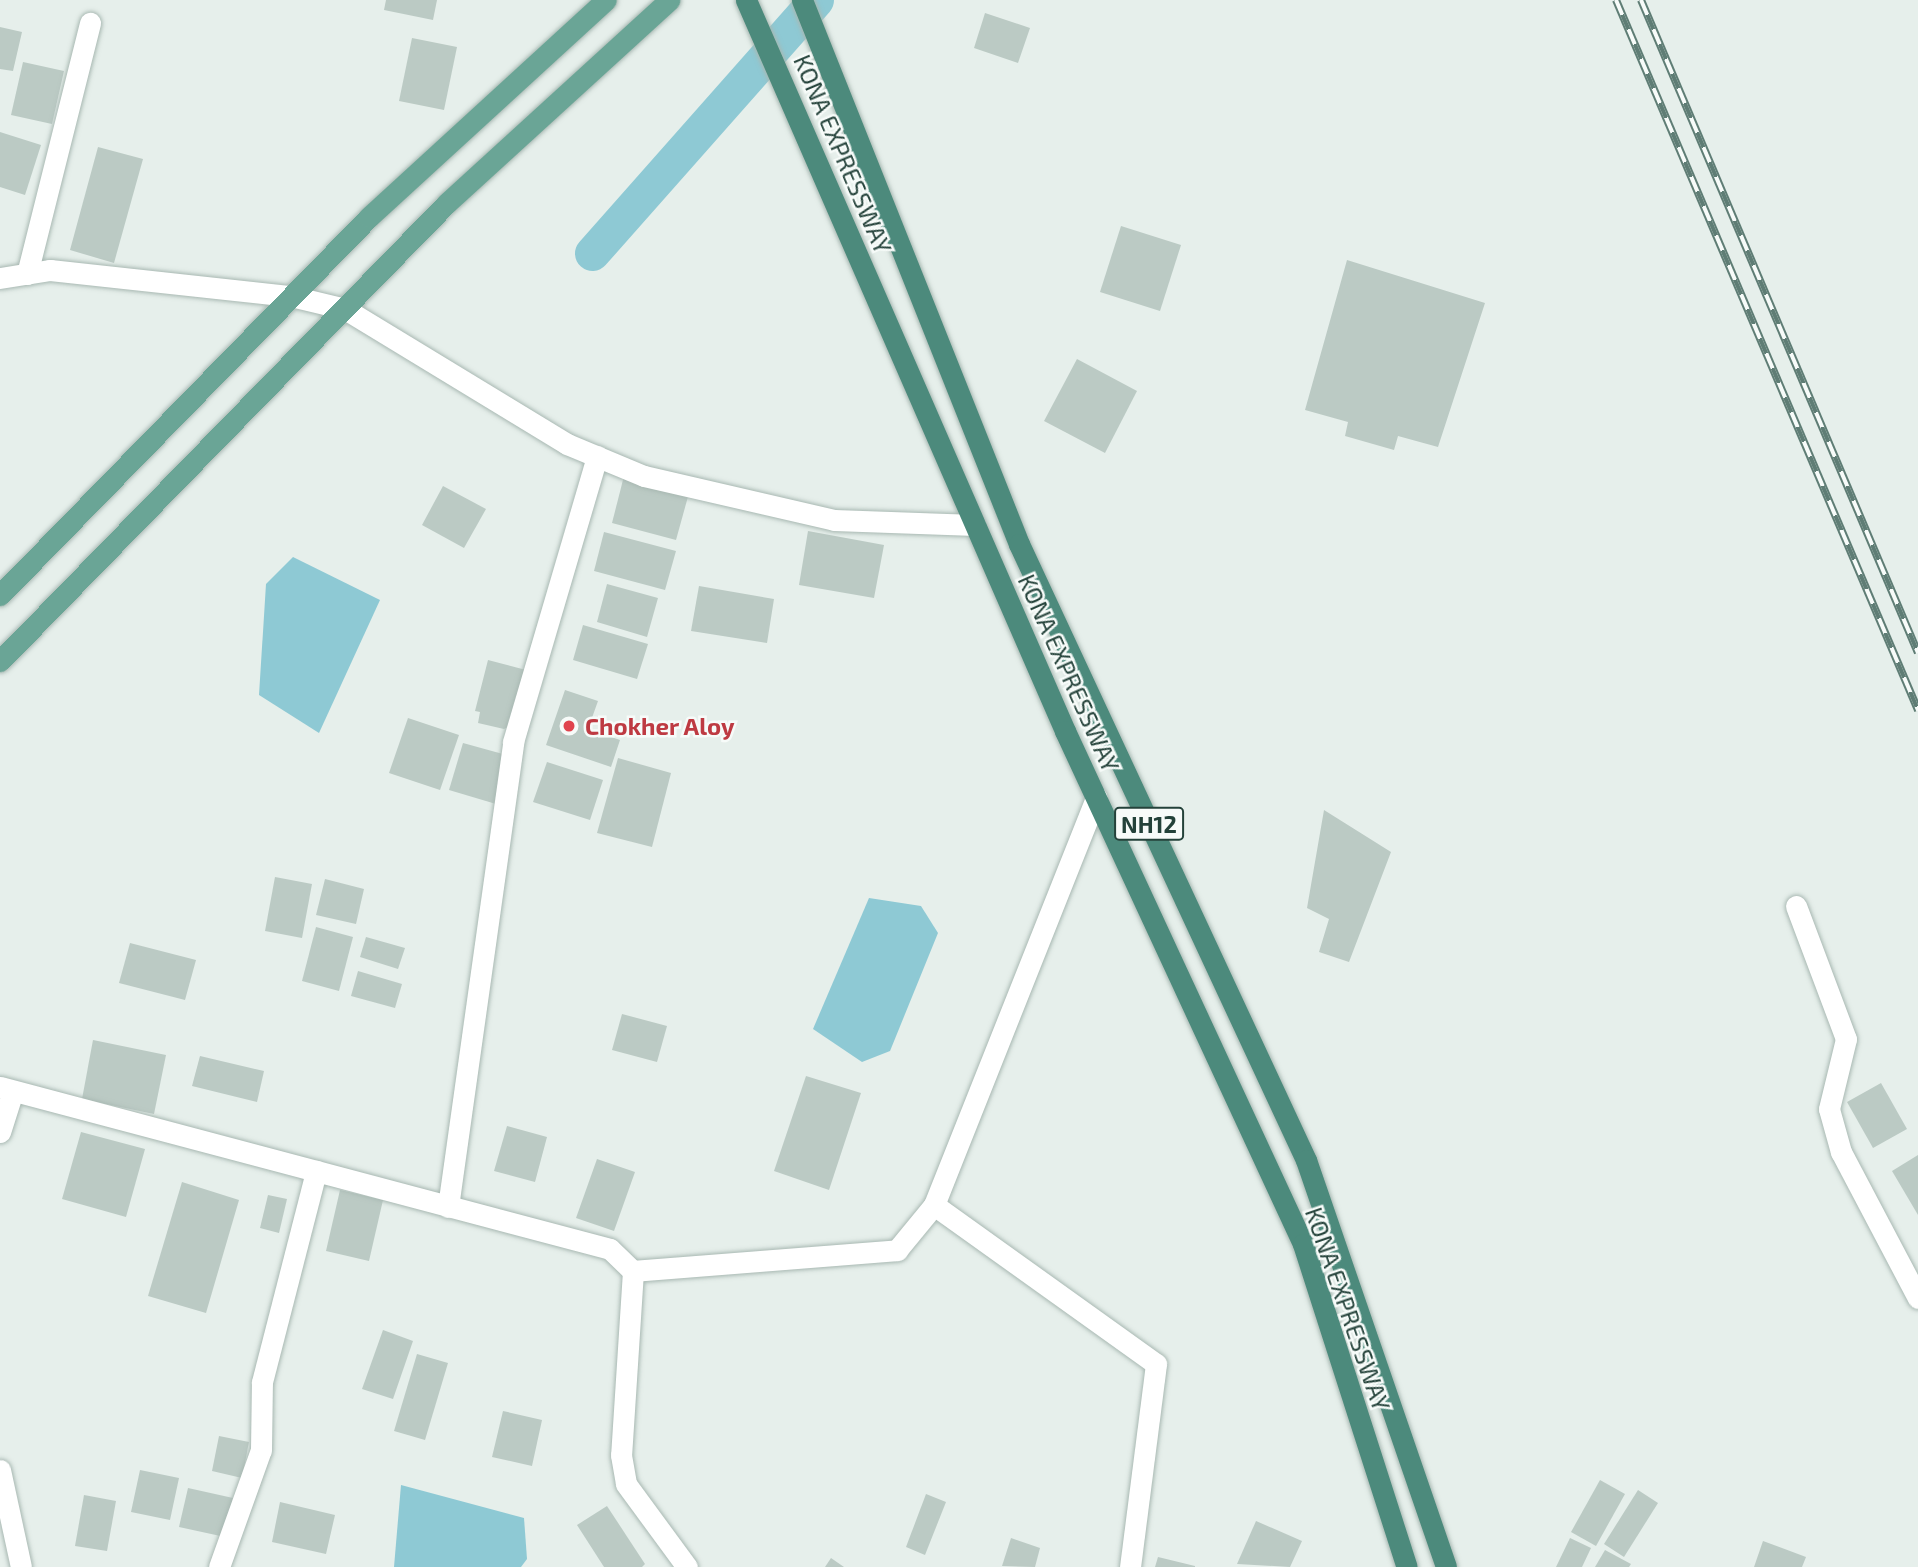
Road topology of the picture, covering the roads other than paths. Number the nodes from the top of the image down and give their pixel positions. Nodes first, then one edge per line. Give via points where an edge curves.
1 (606, 0) edge
2 (669, 0) edge
3 (746, 0) edge
4 (802, 0) edge
5 (90, 23) dead end
6 (27, 274) junction
7 (0, 278) edge
8 (291, 296) junction
9 (345, 309) junction
10 (597, 457) junction
11 (975, 525) junction
12 (0, 595) edge
13 (0, 661) edge
14 (1096, 797) junction
15 (1796, 906) dead end
16 (6, 1089) edge
17 (0, 1132) edge
18 (316, 1171) junction
19 (934, 1205) junction
20 (448, 1207) junction
21 (633, 1271) junction
22 (1918, 1298) edge
23 (0, 1470) edge
24 (21, 1567) edge
25 (219, 1567) edge
26 (687, 1567) edge
27 (1130, 1567) edge
28 (1407, 1567) edge
29 (1446, 1567) edge

1 - 8 main road via 520,73
2 - 9 main road via 446,202
3 - 11 highway, KONA EXPRESSWAY / NH12
4 - 29 highway, KONA EXPRESSWAY / NH12 via 1019,544 1306,1160
5 - 6 street
6 - 7 street
6 - 8 street via 50,270
8 - 9 street
8 - 12 main road
9 - 10 street
9 - 13 main road
10 - 11 street via 744,503 834,520
10 - 20 street via 513,742
11 - 14 highway, KONA EXPRESSWAY / NH12
14 - 19 street
14 - 28 highway, KONA EXPRESSWAY / NH12 via 1303,1244
15 - 22 street via 1846,1039 1829,1109 1841,1152
16 - 17 street
16 - 18 street
18 - 20 street
18 - 25 street via 262,1382 261,1450
19 - 21 street via 897,1250
19 - 27 street via 1156,1364
20 - 21 street via 610,1250
21 - 26 street via 625,1474 655,1529
23 - 24 street

